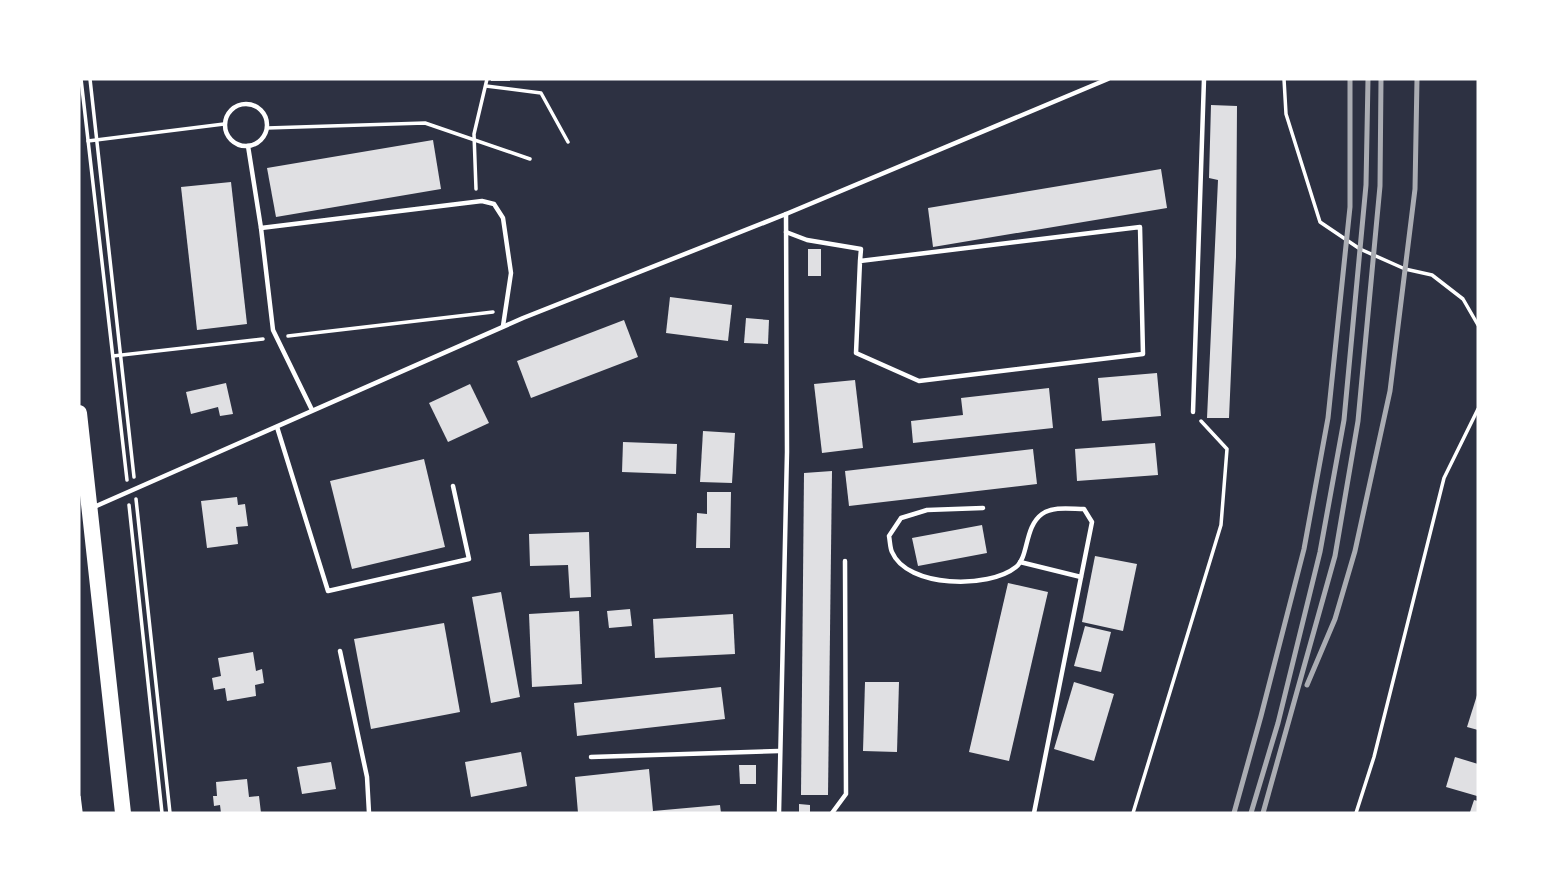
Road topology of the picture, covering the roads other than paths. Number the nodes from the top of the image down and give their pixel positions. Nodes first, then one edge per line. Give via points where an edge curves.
1 (1108, 79) edge
2 (1204, 79) edge
3 (248, 146) junction
4 (786, 214) junction
5 (261, 228) junction
6 (786, 233) junction
7 (860, 261) junction
8 (503, 326) junction
9 (312, 411) junction
10 (1193, 412) road end
11 (79, 413) edge
12 (277, 426) junction
13 (453, 486) dead end
14 (983, 508) dead end
15 (88, 509) junction
16 (845, 561) dead end
17 (1020, 562) junction
18 (1081, 577) junction
19 (340, 651) dead end
20 (779, 751) junction
21 (590, 757) dead end
22 (122, 813) edge
23 (369, 813) edge
24 (779, 813) edge
25 (832, 813) edge
26 (1034, 813) edge

1 - 4 lane
2 - 10 lane
3 - 3 lane via 234,143 224,124 234,106 249,103 265,115 267,128 261,140
3 - 5 lane
4 - 6 lane
4 - 8 lane
5 - 8 lane via 476,202 494,204 503,218 511,273
5 - 9 lane via 273,330
6 - 7 lane via 861,249
6 - 20 lane via 787,452
7 - 7 lane via 856,353 919,381 1143,354 1140,227
8 - 9 lane
9 - 12 lane
11 - 15 main road
12 - 13 lane via 328,591 469,559
12 - 15 lane
14 - 17 lane via 927,510 901,518 889,536 892,553 908,571 926,579 992,578
15 - 22 main road
16 - 25 lane via 846,794
17 - 18 lane
17 - 18 lane via 1027,534 1041,514 1059,508 1084,509 1092,522
18 - 26 lane
19 - 23 lane via 367,776
20 - 21 lane
20 - 24 lane

